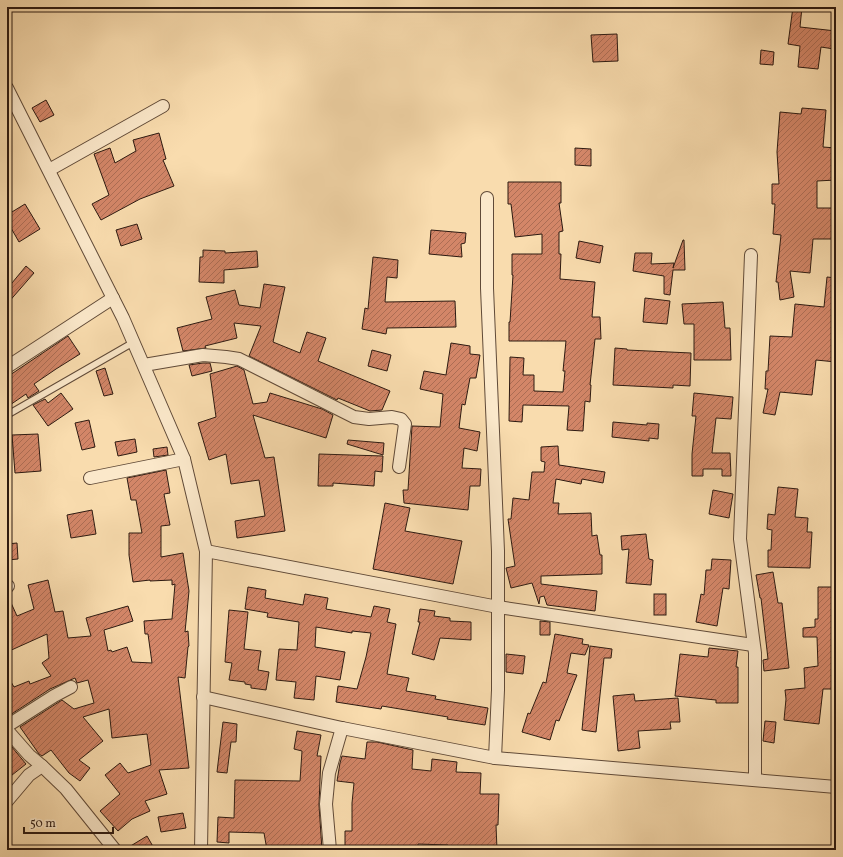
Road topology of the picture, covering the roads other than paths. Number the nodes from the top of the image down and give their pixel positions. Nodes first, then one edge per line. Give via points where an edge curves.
1 (7, 88) edge
2 (163, 106) dead end
3 (49, 170) junction
4 (487, 198) dead end
5 (751, 255) dead end
6 (113, 298) junction
7 (134, 342) junction
8 (144, 365) junction
9 (7, 367) edge
10 (7, 415) edge
11 (184, 459) junction
12 (399, 467) dead end
13 (90, 478) dead end
14 (206, 551) junction
15 (498, 607) junction
16 (753, 645) junction
17 (71, 687) dead end
18 (203, 697) junction
19 (7, 726) edge
20 (342, 728) junction
21 (7, 730) edge
22 (495, 758) junction
23 (42, 766) junction
24 (755, 780) junction
25 (836, 787) edge
26 (7, 801) edge
27 (115, 850) edge
28 (201, 850) edge
29 (330, 850) edge

1 - 3 street
2 - 3 street
3 - 6 street
4 - 15 street via 487,288
5 - 16 street via 740,539
6 - 7 street
6 - 9 street
7 - 8 street
7 - 10 lane
8 - 11 street
8 - 12 street via 203,355 226,357 239,360 354,417 400,419 405,424
11 - 13 street
11 - 14 street
14 - 15 street
14 - 18 street
15 - 16 street
15 - 22 street
16 - 24 street
17 - 19 street
18 - 20 street
18 - 28 street
20 - 22 street
20 - 29 street via 329,773 326,804
21 - 23 street
22 - 24 street
23 - 26 street via 29,775
23 - 27 street via 66,789
24 - 25 street

